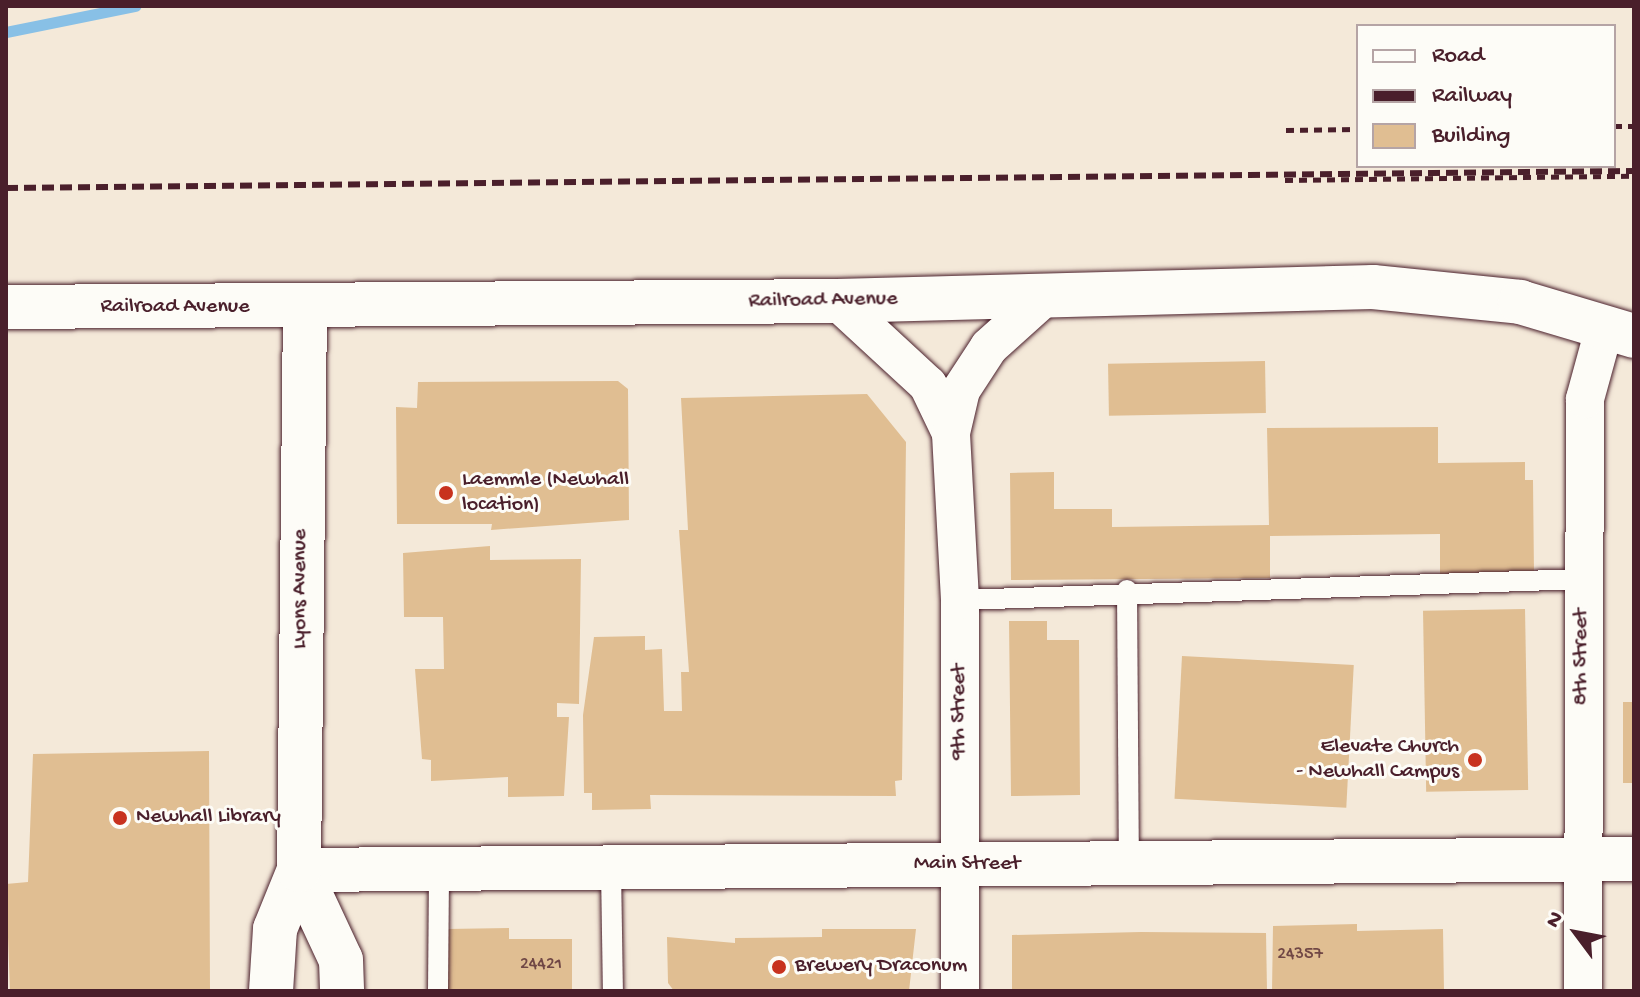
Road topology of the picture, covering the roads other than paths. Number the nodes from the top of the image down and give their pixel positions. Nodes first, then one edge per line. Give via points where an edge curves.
1 (1047, 295) junction
2 (837, 301) junction
3 (6, 307) edge
4 (305, 308) junction
5 (1620, 331) edge
6 (951, 433) junction
7 (1582, 579) junction
8 (1127, 590) junction
9 (960, 600) junction
10 (1634, 859) edge
11 (1581, 860) junction
12 (957, 867) junction
13 (1129, 867) junction
14 (439, 869) junction
15 (611, 869) junction
16 (299, 870) junction
17 (271, 991) edge
18 (342, 991) edge
19 (438, 991) edge
20 (613, 991) edge
21 (960, 991) edge
22 (1583, 991) edge

1 - 2 main road, Railroad Avenue
1 - 5 main road, Railroad Avenue via 1248,285 1438,289
1 - 6 street, 9th Street via 989,347 961,390
2 - 4 main road, Railroad Avenue
2 - 6 street, 9th Street via 928,385
3 - 4 main road, Railroad Avenue
4 - 16 main road, Lyons Avenue
5 - 7 street, 8th Street via 1585,399
6 - 9 street, 9th Street
7 - 8 lane
7 - 11 street, 8th Street
8 - 9 lane
8 - 13 lane
9 - 12 street, 9th Street
10 - 11 main road, Main Street
11 - 13 main road, Main Street
11 - 22 street, 8th Street
12 - 13 main road, Main Street
12 - 15 main road, Main Street
12 - 21 street, 9th Street
14 - 15 main road, Main Street
14 - 16 main road, Main Street
14 - 19 lane
15 - 20 lane
16 - 17 main road, Lyons Avenue via 275,929
16 - 18 main road, Lyons Avenue via 341,960

